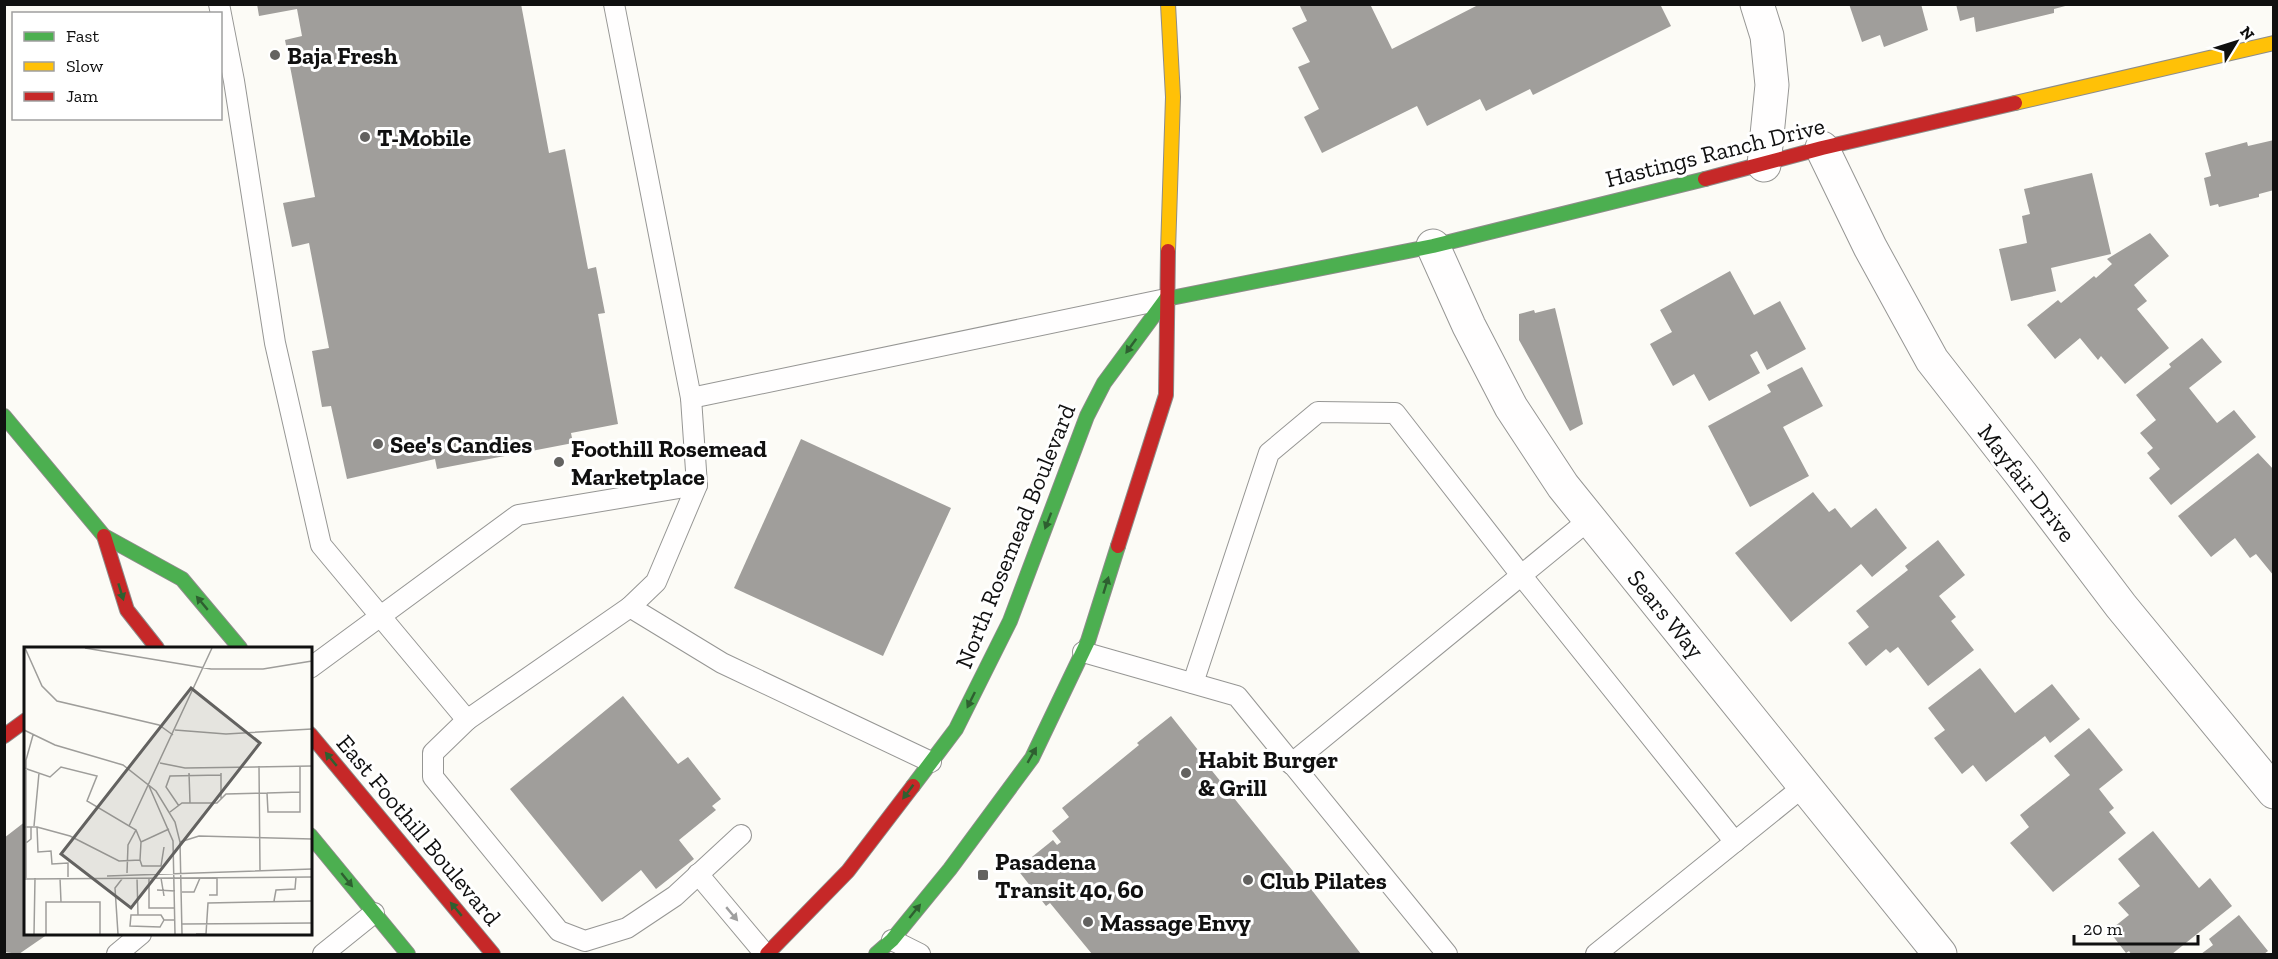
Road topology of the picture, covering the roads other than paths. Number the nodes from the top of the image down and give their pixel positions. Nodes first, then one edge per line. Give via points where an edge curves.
1 (614, 4) edge
2 (1168, 4) edge
3 (1757, 4) edge
4 (222, 19) edge
5 (2274, 43) edge
6 (1822, 148) junction
7 (1764, 165) junction
8 (1433, 246) junction
9 (1166, 299) junction
10 (691, 398) junction
11 (4, 416) edge
12 (697, 485) junction
13 (1590, 519) junction
14 (104, 536) junction
15 (1521, 575) junction
16 (630, 607) junction
17 (379, 616) junction
18 (156, 647) edge
19 (239, 647) edge
20 (1083, 652) junction
21 (312, 666) edge
22 (1193, 683) junction
23 (467, 720) junction
24 (24, 721) edge
25 (4, 736) edge
26 (312, 736) edge
27 (932, 762) junction
28 (1292, 764) junction
29 (1804, 786) junction
30 (2274, 792) edge
31 (741, 835) dead end
32 (312, 837) edge
33 (1735, 842) junction
34 (698, 874) junction
35 (374, 913) junction
36 (139, 935) edge
37 (892, 940) junction
38 (117, 954) edge
39 (323, 954) edge
40 (408, 954) edge
41 (493, 954) edge
42 (766, 954) edge
43 (876, 954) edge
44 (920, 954) edge
45 (1446, 954) edge
46 (1596, 954) edge
47 (1940, 954) edge

1 - 10 lane
2 - 9 main road via 1173,97
3 - 7 street via 1767,36 1772,85
4 - 17 lane via 275,344 321,544
5 - 6 main road, Hastings Ranch Drive
6 - 7 main road, Hastings Ranch Drive
6 - 30 street, Mayfair Drive via 1932,360 2121,606
7 - 8 main road, Hastings Ranch Drive
8 - 9 main road, Hastings Ranch Drive
8 - 13 street, Sears Way via 1511,407 1563,486
9 - 10 lane
20 -> 9 main road via 1166,395
9 -> 27 main road, North Rosemead Boulevard via 1104,383 1010,621 956,729
10 - 12 lane
11 - 14 main road
12 - 16 lane via 656,582
12 - 17 lane via 518,515
13 - 15 lane
13 - 29 street, Sears Way
14 -> 18 main road via 127,610
19 -> 14 main road via 182,579
15 - 22 lane via 1395,413 1318,412 1269,453
15 - 28 lane
15 - 33 lane
16 - 23 lane
16 - 27 lane via 722,663
17 - 21 lane
17 - 23 lane
20 - 22 lane
37 -> 20 main road via 1032,758
22 - 28 lane via 1237,696
23 - 34 lane via 433,753 433,777 559,931 585,941 627,928 675,896
24 - 25 main road
41 -> 26 main road, East Foothill Boulevard
27 -> 42 main road, North Rosemead Boulevard via 848,871
28 - 45 lane
29 - 33 lane
29 - 47 street, Sears Way
31 - 34 lane
32 -> 35 main road
33 - 46 lane
34 -> 42 lane
35 - 39 lane
35 - 40 main road
36 - 38 lane
37 - 43 main road
37 - 44 lane

